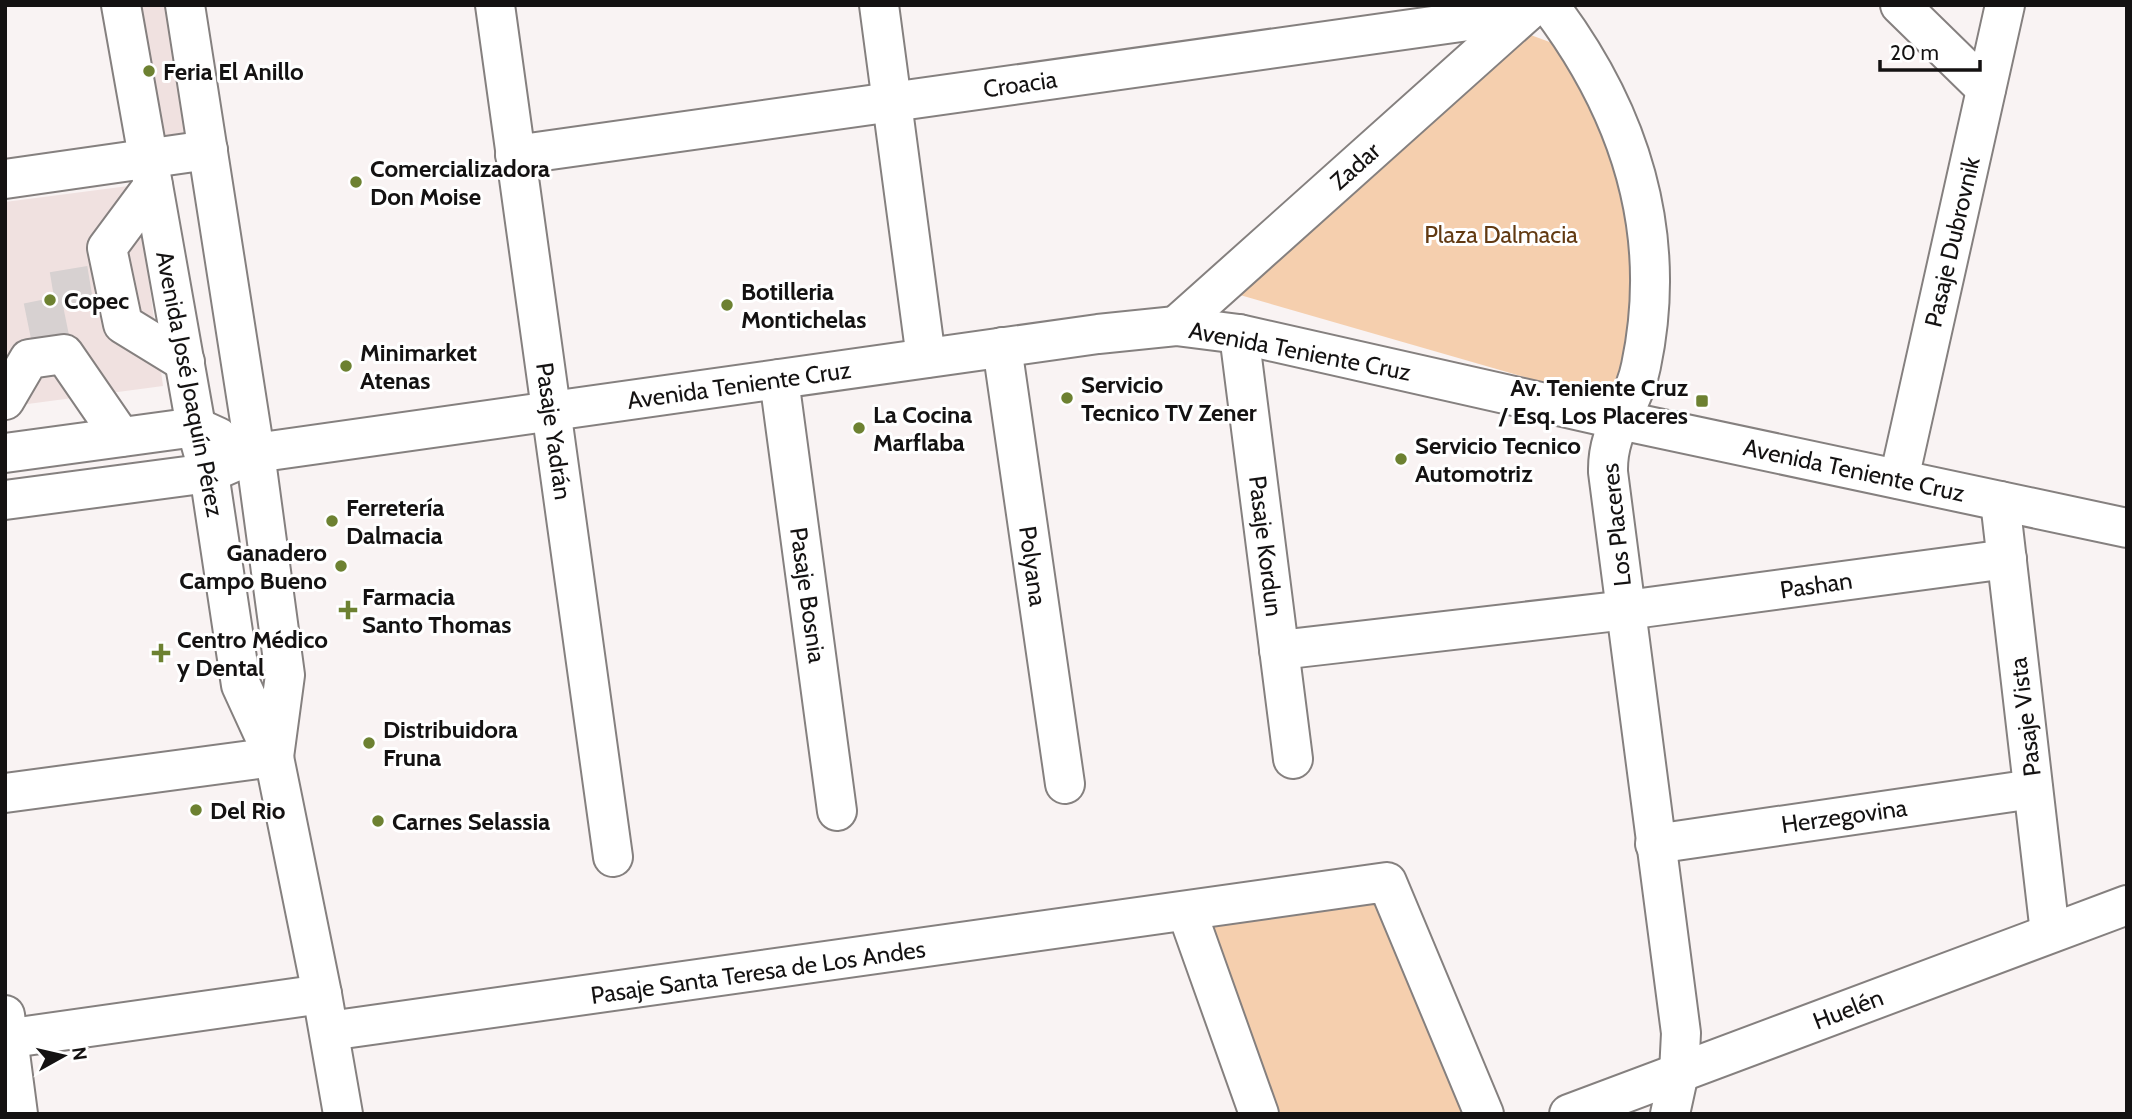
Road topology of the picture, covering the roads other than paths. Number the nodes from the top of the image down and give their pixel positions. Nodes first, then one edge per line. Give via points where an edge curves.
1 (121, 5) edge
2 (185, 5) edge
3 (495, 5) edge
4 (879, 5) edge
5 (1900, 5) edge
6 (2005, 5) edge
7 (1536, 8) edge
8 (1986, 89) junction
9 (892, 102) junction
10 (208, 150) junction
11 (515, 155) junction
12 (151, 173) junction
13 (5, 178) edge
14 (1176, 326) junction
15 (1238, 334) junction
16 (1002, 347) junction
17 (926, 358) junction
18 (185, 362) junction
19 (779, 379) junction
20 (5, 400) edge
21 (551, 411) junction
22 (1620, 420) junction
23 (196, 427) junction
24 (121, 437) junction
25 (5, 453) edge
26 (255, 453) junction
27 (209, 473) junction
28 (1899, 479) junction
29 (5, 500) edge
30 (2000, 501) junction
31 (2126, 523) edge
32 (2007, 559) junction
33 (1626, 610) junction
34 (1279, 650) junction
35 (274, 757) junction
36 (1293, 759) dead end
37 (1065, 784) dead end
38 (2034, 789) junction
39 (5, 793) edge
40 (837, 811) dead end
41 (1655, 844) junction
42 (613, 857) dead end
43 (2127, 905) edge
44 (1187, 912) junction
45 (2050, 933) junction
46 (322, 994) junction
47 (6, 1031) edge
48 (329, 1031) junction
49 (1679, 1073) junction
50 (19, 1114) edge
51 (343, 1114) edge
52 (1259, 1114) edge
53 (1484, 1114) edge
54 (1569, 1114) edge
55 (1670, 1114) edge

1 - 12 street, Avenida José Joaquín Pérez
2 - 10 street, Avenida José Joaquín Pérez
3 - 11 street, Pasaje Yadrán
4 - 9 street
5 - 8 street
6 - 8 street, Pasaje Dubrovnik
7 - 9 street, Croacia
7 - 14 street, Zadar
7 - 22 street, Los Placeres via 1570,33 1594,71 1630,151 1646,221 1650,270 1647,338 1638,381
8 - 28 street, Pasaje Dubrovnik
9 - 11 street, Croacia
9 - 17 street
10 - 12 street
10 - 26 street, Avenida José Joaquín Pérez
11 - 21 street, Pasaje Yadrán
12 - 13 street
12 - 18 street, Avenida José Joaquín Pérez
12 - 18 street via 107,248 107,281 122,324
14 - 15 street, Avenida Teniente Cruz
14 - 16 street, Avenida Teniente Cruz
15 - 22 street, Avenida Teniente Cruz
15 - 34 street, Pasaje Kordun
16 - 17 street, Avenida Teniente Cruz
16 - 37 street, Polyana
17 - 19 street, Avenida Teniente Cruz
18 - 23 street, Avenida José Joaquín Pérez
19 - 21 street, Avenida Teniente Cruz
19 - 40 street, Pasaje Bosnia
20 - 24 street via 29,359 52,346 64,355
21 - 26 street, Avenida Teniente Cruz
21 - 42 street, Pasaje Yadrán
22 - 28 street, Avenida Teniente Cruz
22 - 33 street, Los Placeres via 1609,443 1608,472
23 - 24 street
23 - 26 street
23 - 27 street, Avenida José Joaquín Pérez
24 - 25 street
26 - 27 street, Avenida Teniente Cruz
26 - 35 street, Avenida José Joaquín Pérez via 285,675
27 - 29 street, Avenida Teniente Cruz
27 - 35 street, Avenida José Joaquín Pérez via 241,685
28 - 30 street, Avenida Teniente Cruz
30 - 31 street, Avenida Teniente Cruz
30 - 32 street, Pasaje Vista
32 - 33 street, Pashan
32 - 38 street, Pasaje Vista
33 - 34 street, Pashan
33 - 41 street, Los Placeres
34 - 36 street, Pasaje Kordun
35 - 39 street
35 - 46 street, Avenida José Joaquín Pérez
38 - 41 street, Herzegovina
38 - 45 street, Pasaje Vista
41 - 49 street, Los Placeres via 1681,1033
43 - 45 street, Huelén
44 - 48 street, Pasaje Santa Teresa de Los Andes
44 - 52 street
44 - 53 street, Pasaje Santa Teresa de Los Andes via 1387,882
45 - 49 street, Huelén
46 - 47 street
46 - 48 street, Avenida José Joaquín Pérez
47 - 50 street
48 - 51 street, Avenida José Joaquín Pérez
49 - 54 street, Huelén
49 - 55 street, Los Placeres

